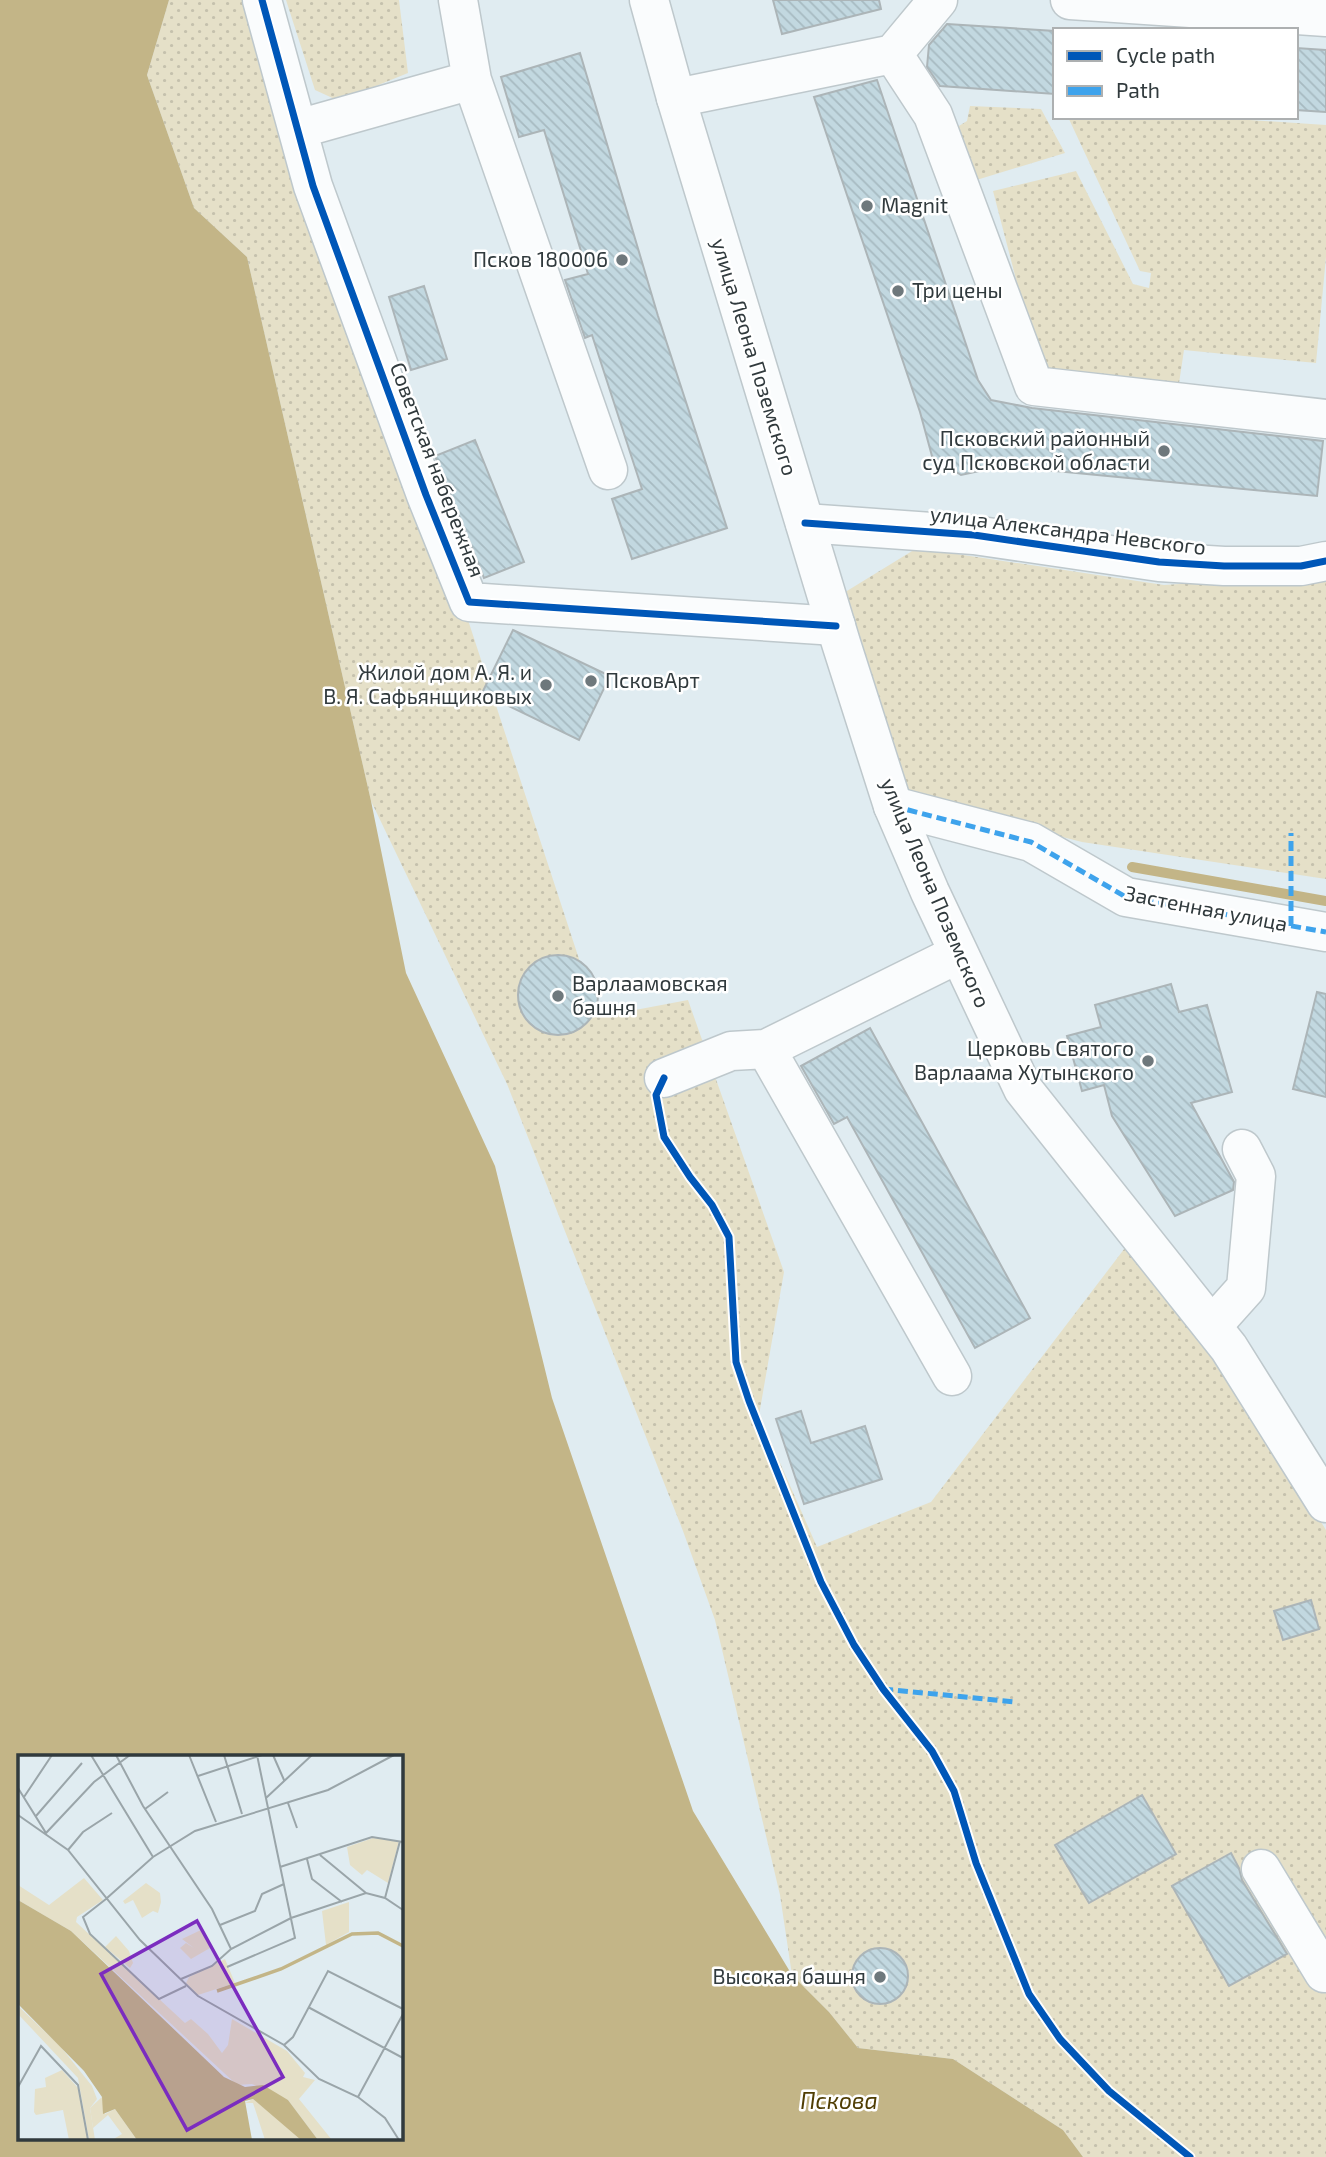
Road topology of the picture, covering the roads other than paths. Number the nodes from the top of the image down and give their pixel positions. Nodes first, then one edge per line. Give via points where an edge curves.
1 (262, 0) edge
2 (458, 0) edge
3 (649, 0) edge
4 (938, 0) edge
5 (1070, 0) edge
6 (1326, 17) edge
7 (893, 54) junction
8 (472, 80) junction
9 (676, 98) junction
10 (298, 129) junction
11 (1326, 419) edge
12 (608, 470) dead end
13 (805, 523) junction
14 (1326, 561) edge
15 (836, 626) junction
16 (893, 806) junction
17 (1326, 932) edge
18 (958, 954) junction
19 (766, 1049) junction
20 (664, 1078) dead end
21 (1242, 1149) dead end
22 (1212, 1326) junction
23 (952, 1376) dead end
24 (1326, 1503) edge
25 (1261, 1869) dead end
26 (1326, 1972) edge

1 - 10 street, Советская набережная
2 - 8 street
3 - 9 street, улица Леона Поземского
4 - 7 street
5 - 6 street
7 - 9 street
7 - 11 street via 933,115 1034,386
8 - 10 street
8 - 12 street
9 - 13 street, улица Леона Поземского
10 - 15 street, Советская набережная via 313,186 469,602
13 - 14 street, улица Александра Невского via 974,535 1159,562 1301,566
13 - 15 street, улица Леона Поземского
15 - 16 street, улица Леона Поземского
16 - 17 street, Застенная улица via 1031,842 1126,897
16 - 18 street, улица Леона Поземского
18 - 19 street
18 - 22 street, улица Леона Поземского via 1023,1089
19 - 20 street via 731,1051
19 - 23 street
21 - 22 street via 1256,1176 1246,1288
22 - 24 street, улица Леона Поземского
25 - 26 street

